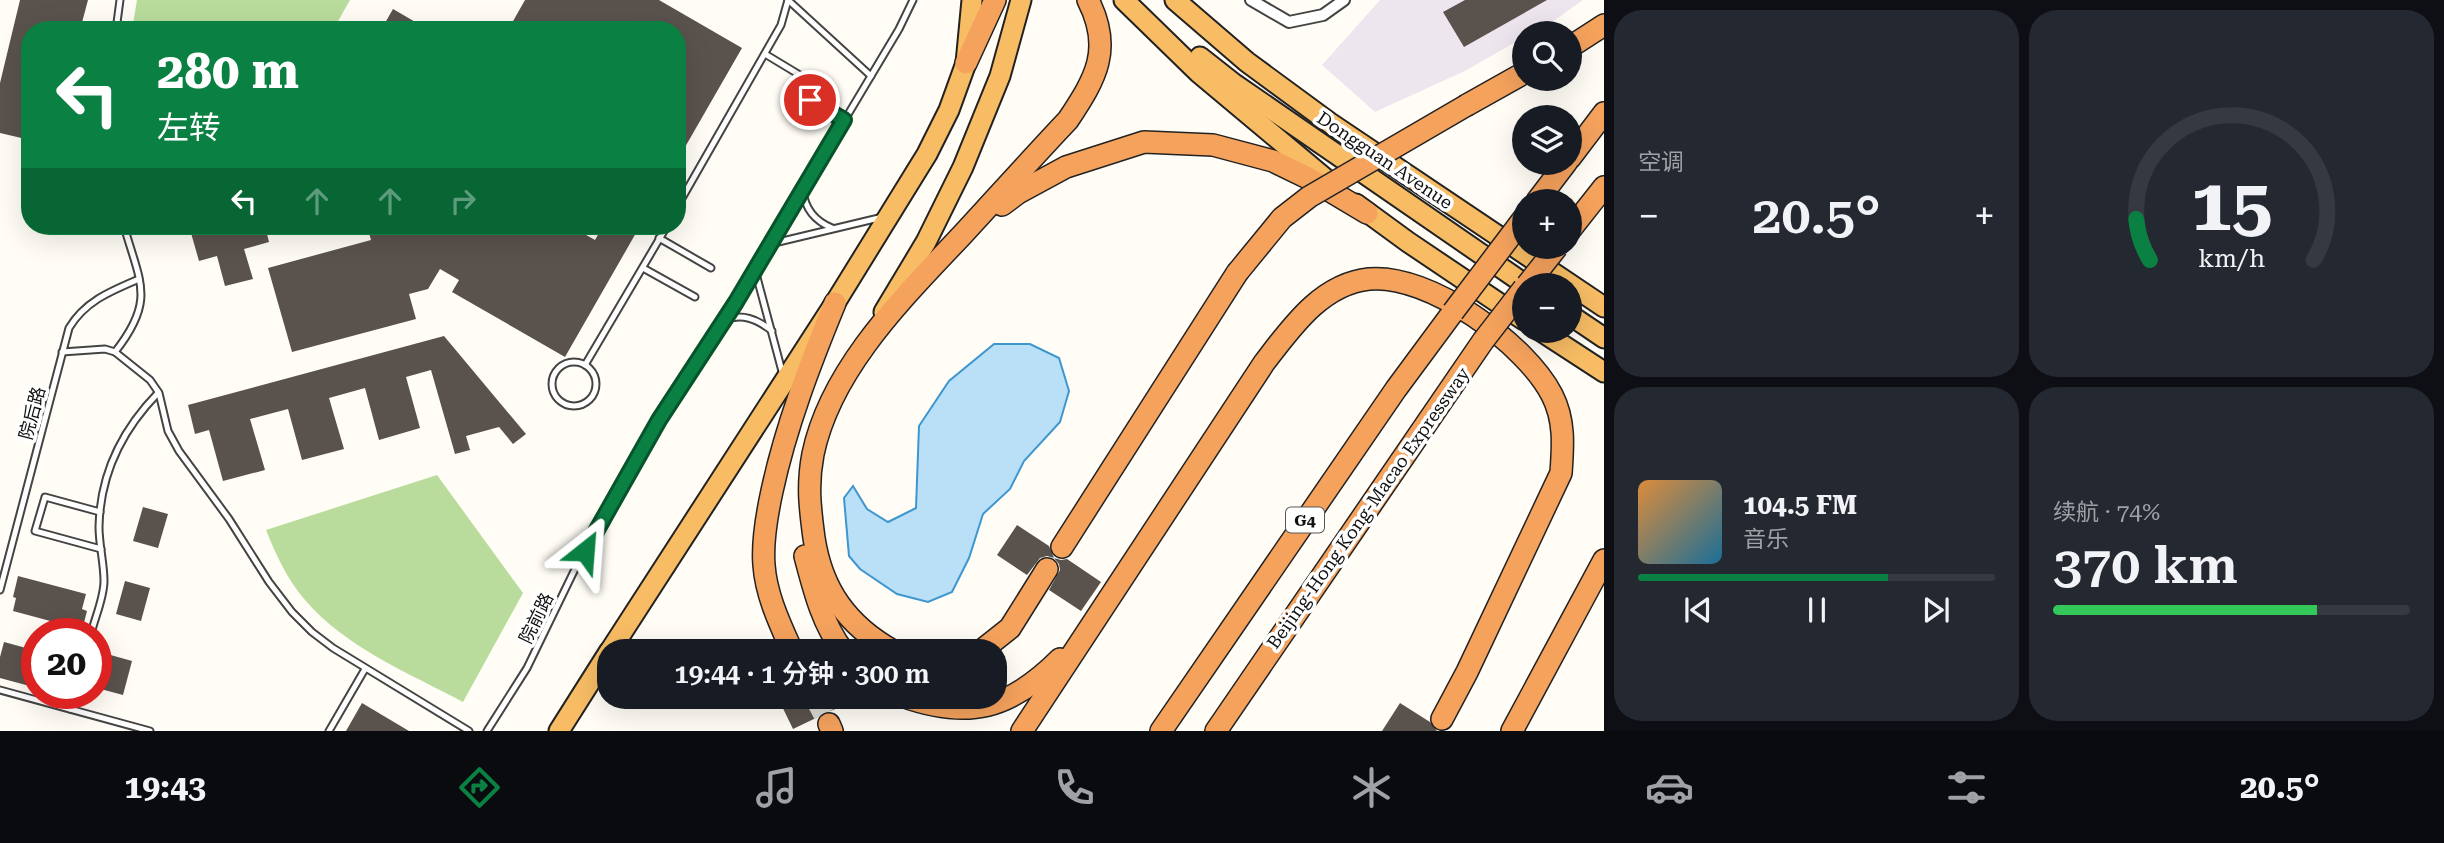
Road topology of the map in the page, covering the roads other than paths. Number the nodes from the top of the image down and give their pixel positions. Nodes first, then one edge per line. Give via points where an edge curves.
1 (120, 0) edge
2 (788, 0) edge
3 (913, 0) edge
4 (972, 0) edge
5 (995, 0) edge
6 (1021, 0) edge
7 (1088, 0) edge
8 (1124, 0) edge
9 (1132, 0) edge
10 (1175, 0) edge
11 (1191, 0) edge
12 (1251, 0) edge
13 (1344, 0) edge
14 (117, 21) edge
15 (1604, 25) edge
16 (1582, 39) edge
17 (765, 54) junction
18 (1247, 62) junction
19 (966, 63) junction
20 (871, 76) junction
21 (1512, 80) edge
22 (1604, 113) edge
23 (844, 120) junction
24 (1582, 142) edge
25 (1557, 175) edge
26 (1604, 187) edge
27 (803, 189) junction
28 (1546, 189) edge
29 (686, 191) edge
30 (1367, 213) junction
31 (889, 215) junction
32 (1582, 215) edge
33 (835, 229) junction
34 (1512, 234) edge
35 (127, 235) edge
36 (661, 235) edge
37 (659, 238) junction
38 (958, 239) junction
39 (770, 244) junction
40 (1547, 259) edge
41 (643, 268) junction
42 (712, 268) dead end
43 (755, 270) junction
44 (1536, 273) edge
45 (1512, 276) edge
46 (139, 279) junction
47 (695, 297) dead end
48 (835, 303) junction
49 (1512, 304) edge
50 (1604, 307) edge
51 (1512, 312) edge
52 (724, 320) junction
53 (1582, 323) edge
54 (772, 331) junction
55 (1604, 338) edge
56 (1559, 343) edge
57 (863, 346) junction
58 (62, 352) junction
59 (116, 352) junction
60 (585, 365) junction
61 (1604, 372) edge
62 (785, 379) junction
63 (159, 393) junction
64 (808, 489) junction
65 (100, 512) junction
66 (1062, 547) dead end
67 (101, 550) junction
68 (1604, 560) edge
69 (1047, 569) dead end
70 (0, 590) edge
71 (1102, 609) junction
72 (95, 618) edge
73 (617, 639) edge
74 (787, 639) edge
75 (835, 639) edge
76 (872, 639) edge
77 (996, 639) edge
78 (365, 669) junction
79 (597, 671) edge
80 (0, 690) edge
81 (21, 696) edge
82 (1007, 698) edge
83 (70, 709) edge
84 (1442, 719) dead end
85 (150, 731) edge
86 (329, 731) edge
87 (469, 731) edge
88 (488, 731) edge
89 (559, 731) edge
90 (1022, 731) edge
91 (1161, 731) edge
92 (1216, 731) edge
93 (1512, 731) edge

1 - 14 lane
2 - 17 lane via 782,25
2 - 20 lane
3 - 20 lane, 院前路
4 - 19 highway
5 - 19 highway
6 - 57 highway via 1000,76 962,167 926,242
7 - 38 highway via 1102,39 1086,93 1068,120
8 - 30 highway via 1199,73
9 - 45 highway, Dongguan Avenue via 1233,83
10 - 18 highway, Dongguan Avenue
11 - 18 highway
12 - 13 street via 1289,22 1323,15
15 - 16 highway
17 - 23 lane via 818,86 810,100
17 - 29 lane
18 - 50 highway, Dongguan Avenue
19 - 31 highway via 928,154
20 - 23 lane, 院前路
21 - 66 highway, bridge via 1309,197 1282,218 1237,273
22 - 24 highway
23 - 27 lane, 院前路
25 - 28 highway
26 - 32 highway
27 - 33 lane via 812,215
27 - 39 lane, 院前路
30 - 38 highway via 1273,161 1213,145 1143,142 1066,167 1018,193
30 - 51 highway
31 - 33 lane
31 - 48 highway
33 - 39 lane
34 - 91 highway, G4, bridge via 1395,389
35 - 46 lane
36 - 37 lane
37 - 41 lane
37 - 42 lane
38 - 57 highway
39 - 43 lane, 院前路
40 - 44 highway, Beijing-Hong Kong-Macao Expressway / G4, bridge
41 - 47 lane
41 - 60 lane
43 - 52 lane, 院前路
43 - 54 lane
46 - 58 lane, 院后路 via 84,307 69,328
46 - 59 lane via 142,304
48 - 62 highway
48 - 74 highway via 779,456 766,517 764,565 774,612
49 - 92 highway, Beijing-Hong Kong-Macao Expressway / G4, bridge
52 - 54 lane via 746,317
52 - 88 lane, 院前路 via 630,468 527,668
53 - 55 highway
54 - 62 lane
56 - 61 highway
57 - 64 highway via 820,429
58 - 59 lane via 92,348
58 - 70 lane, 院后路
59 - 63 lane
60 - 60 lane via 567,363 554,376 555,394 563,403 582,405 594,392 596,380
62 - 73 highway
63 - 65 lane via 140,412 118,447
63 - 78 lane via 178,451 269,582 312,632
64 - 75 highway via 804,551 814,594
64 - 76 highway via 818,562 845,614
65 - 67 lane
65 - 67 lane via 45,497 35,531
67 - 72 lane via 104,584
68 - 93 highway
69 - 77 highway via 1010,628
71 - 82 highway via 1059,661 1027,688
71 - 84 highway via 1264,363 1296,322 1314,304 1347,285 1369,279 1418,286 1480,320 1536,371 1552,393 1563,442 1561,473 1552,496
71 - 90 highway
78 - 86 lane
78 - 87 lane
79 - 89 highway
80 - 81 lane
83 - 85 lane

